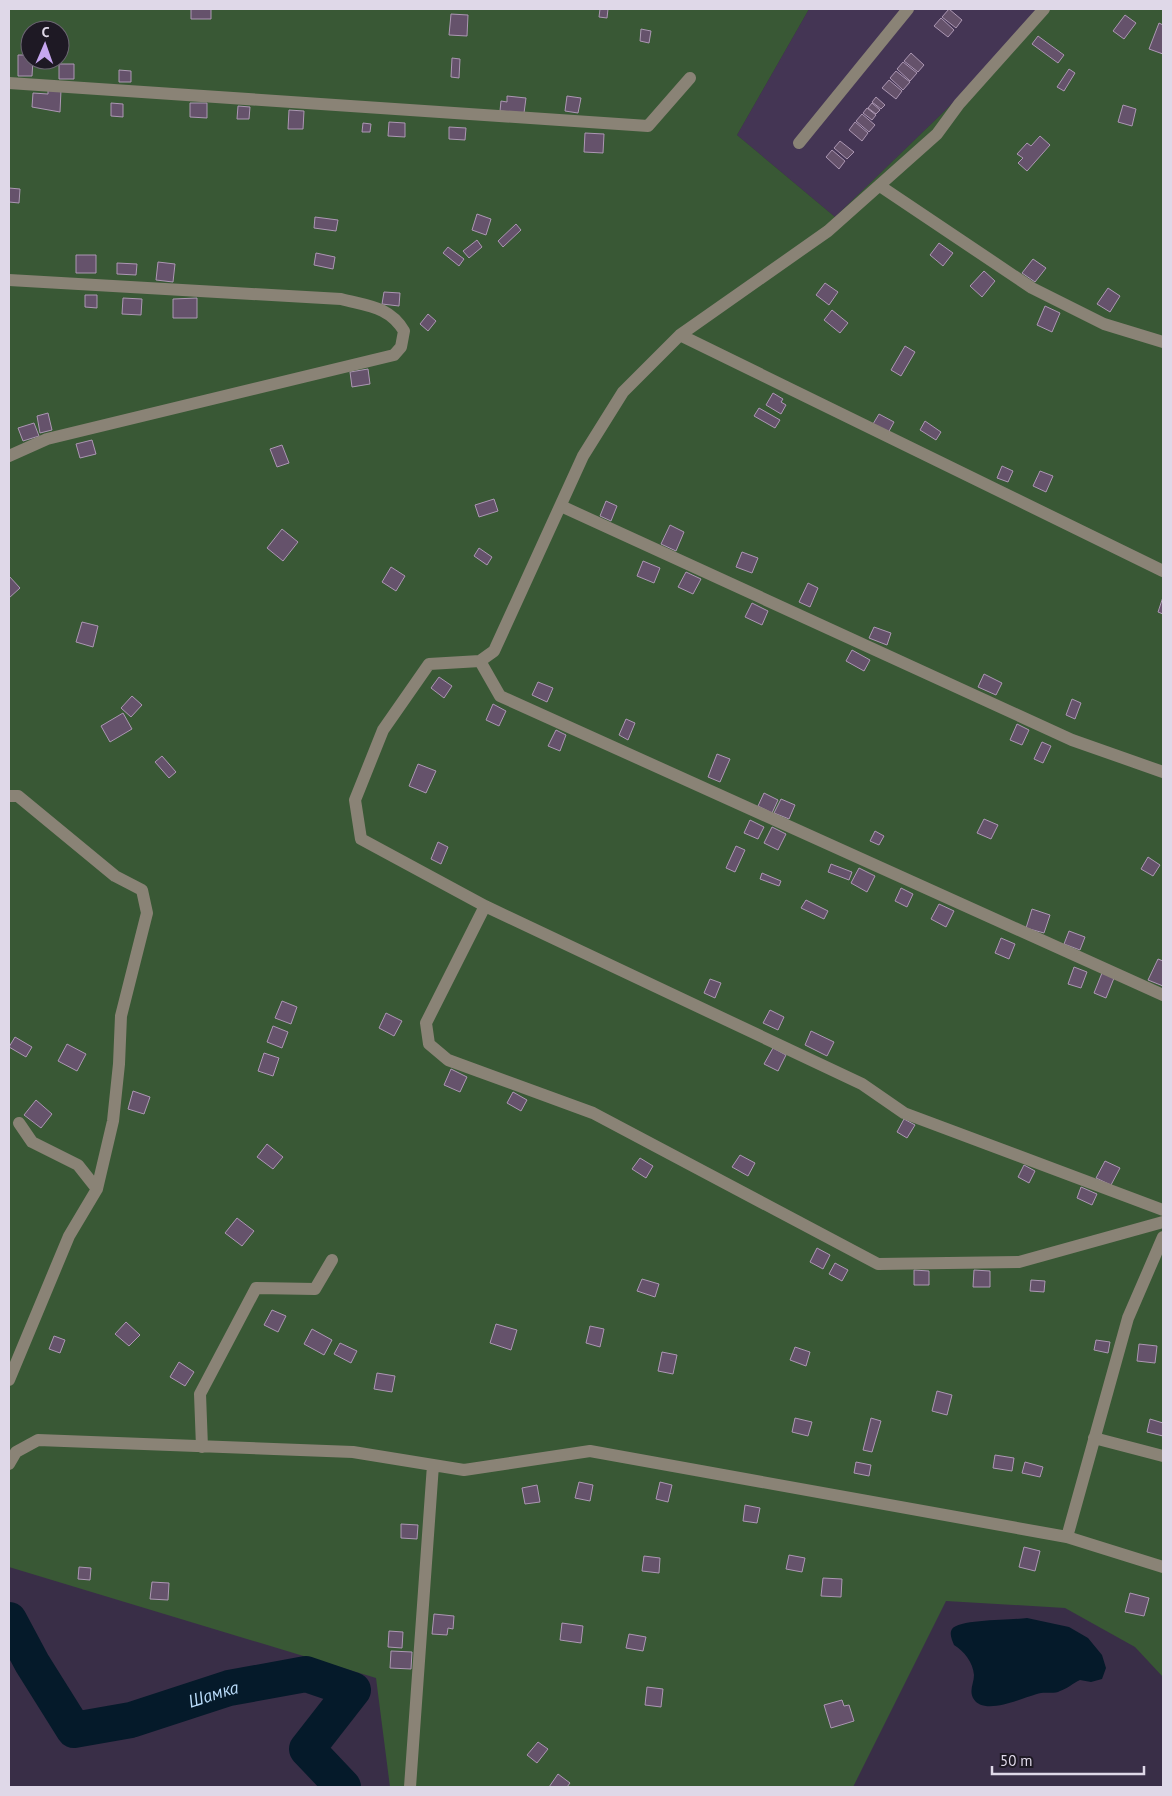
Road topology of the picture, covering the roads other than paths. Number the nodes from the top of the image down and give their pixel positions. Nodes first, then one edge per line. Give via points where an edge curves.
1 (908, 9) edge
2 (1044, 9) edge
3 (690, 78) dead end
4 (9, 82) edge
5 (799, 142) dead end
6 (880, 186) junction
7 (9, 280) edge
8 (680, 335) junction
9 (1163, 342) edge
10 (9, 456) edge
11 (561, 506) junction
12 (1163, 570) edge
13 (480, 661) junction
14 (1163, 772) edge
15 (9, 796) edge
16 (485, 906) junction
17 (1163, 995) edge
18 (19, 1123) dead end
19 (97, 1189) junction
20 (1163, 1210) edge
21 (1163, 1222) edge
22 (1163, 1237) edge
23 (332, 1260) dead end
24 (9, 1380) edge
25 (1094, 1438) junction
26 (202, 1446) junction
27 (1163, 1456) edge
28 (9, 1464) edge
29 (433, 1465) junction
30 (1068, 1537) junction
31 (1163, 1568) edge
32 (410, 1787) edge

1 - 5 lane
2 - 6 lane via 959,104 937,134
3 - 4 lane via 648,126
6 - 8 lane via 828,231
6 - 9 lane via 1032,288 1104,324
7 - 10 lane via 341,299 396,318 404,331 401,347 394,355 47,439
8 - 11 lane via 623,392 583,456
8 - 12 lane
11 - 13 lane via 494,651
11 - 14 lane via 1072,740
13 - 16 lane via 429,664 383,730 355,800 361,839
13 - 17 lane via 500,696
15 - 19 lane via 18,796 115,876 142,890 147,913 121,1016 120,1064 113,1121
16 - 20 lane via 862,1084 904,1113
16 - 21 lane via 426,1023 430,1044 448,1060 593,1114 878,1264 1019,1262
18 - 19 lane via 32,1142 78,1165
19 - 24 lane via 69,1236
22 - 25 lane via 1128,1318
23 - 26 lane via 315,1289 256,1288 200,1394
25 - 27 lane
25 - 30 lane
26 - 28 lane via 38,1440 16,1452
26 - 29 lane via 353,1452
29 - 30 lane via 464,1470 590,1451
29 - 32 lane
30 - 31 lane

